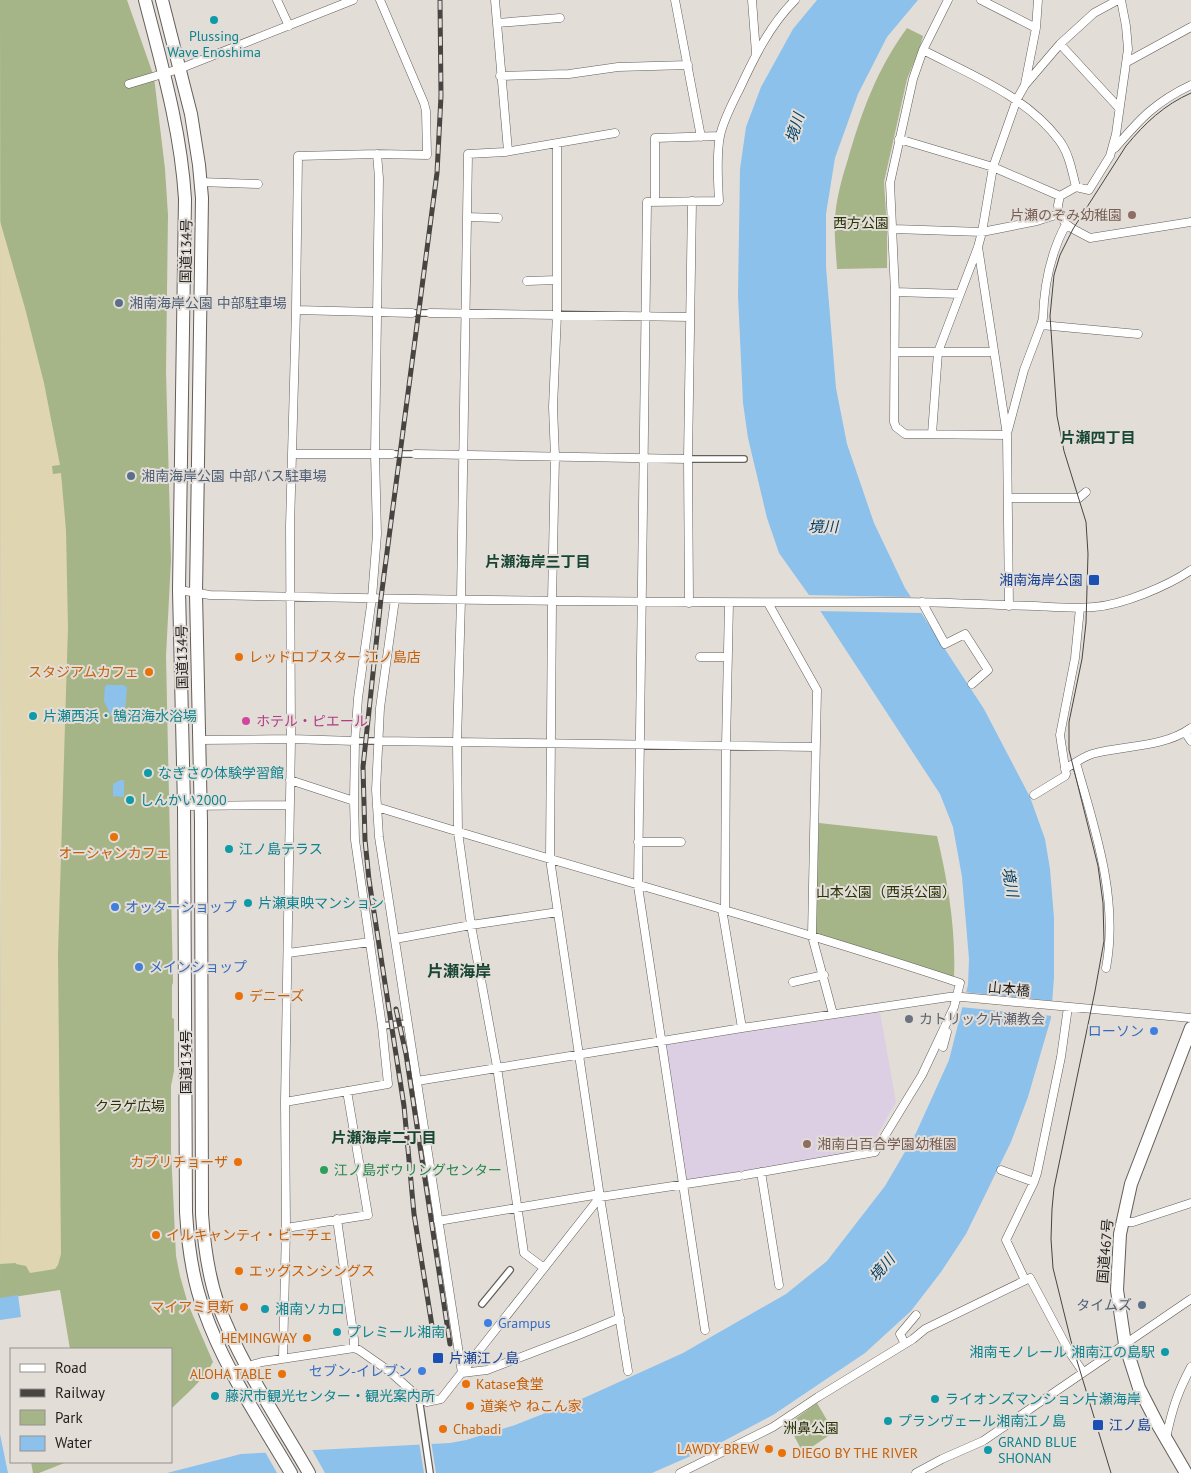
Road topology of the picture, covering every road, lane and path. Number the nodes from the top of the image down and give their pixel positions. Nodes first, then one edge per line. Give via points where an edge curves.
1 (145, 0) edge
2 (162, 0) edge
3 (277, 0) edge
4 (353, 0) edge
5 (380, 0) edge
6 (495, 0) edge
7 (675, 0) edge
8 (752, 0) edge
9 (795, 0) edge
10 (948, 0) edge
11 (981, 0) edge
12 (1038, 0) edge
13 (1120, 0) edge
14 (560, 18) dead end
15 (496, 22) junction
16 (289, 26) junction
17 (1191, 27) edge
18 (1036, 28) junction
19 (1060, 44) junction
20 (923, 50) junction
21 (756, 54) junction
22 (1127, 62) junction
23 (688, 65) junction
24 (180, 69) junction
25 (164, 74) junction
26 (500, 76) junction
27 (129, 84) dead end
28 (1025, 85) junction
29 (1191, 85) edge
30 (1017, 99) junction
31 (1119, 108) junction
32 (615, 133) dead end
33 (720, 136) junction
34 (701, 137) junction
35 (899, 139) junction
36 (557, 144) junction
37 (1113, 150) junction
38 (508, 151) junction
39 (377, 154) junction
40 (993, 167) junction
41 (248, 175) dead end
42 (200, 182) junction
43 (247, 184) junction
44 (258, 184) dead end
45 (1076, 187) junction
46 (1060, 196) junction
47 (692, 201) junction
48 (655, 202) junction
49 (1059, 214) junction
50 (468, 217) junction
51 (498, 218) dead end
52 (1191, 222) edge
53 (1066, 224) junction
54 (894, 229) junction
55 (982, 232) junction
56 (978, 247) junction
57 (557, 280) junction
58 (526, 281) dead end
59 (895, 292) junction
60 (960, 294) junction
61 (296, 310) junction
62 (378, 312) junction
63 (412, 313) joint
64 (430, 313) joint
65 (466, 314) junction
66 (557, 314) junction
67 (645, 315) junction
68 (690, 317) junction
69 (1041, 325) junction
70 (1138, 334) dead end
71 (895, 352) junction
72 (938, 352) junction
73 (993, 352) junction
74 (932, 434) junction
75 (1007, 435) junction
76 (293, 454) junction
77 (375, 454) junction
78 (392, 454) joint
79 (415, 454) joint
80 (464, 454) junction
81 (555, 457) junction
82 (643, 458) junction
83 (688, 459) junction
84 (744, 459) dead end
85 (1086, 492) dead end
86 (1008, 498) junction
87 (1191, 570) edge
88 (180, 590) junction
89 (196, 594) junction
90 (292, 597) junction
91 (372, 598) junction
92 (395, 599) junction
93 (462, 599) junction
94 (552, 601) junction
95 (643, 601) junction
96 (922, 602) junction
97 (688, 603) junction
98 (729, 603) junction
99 (768, 603) junction
100 (1009, 606) junction
101 (1080, 608) junction
102 (700, 656) dead end
103 (728, 657) junction
104 (972, 684) dead end
105 (1188, 730) edge
106 (291, 739) junction
107 (199, 740) junction
108 (355, 741) junction
109 (378, 741) junction
110 (1191, 741) edge
111 (457, 742) junction
112 (551, 744) junction
113 (640, 745) junction
114 (726, 746) junction
115 (815, 747) junction
116 (1076, 763) junction
117 (1065, 769) junction
118 (290, 780) junction
119 (1034, 795) dead end
120 (354, 801) junction
121 (290, 805) junction
122 (184, 806) junction
123 (200, 806) junction
124 (376, 807) junction
125 (458, 832) junction
126 (638, 842) junction
127 (681, 842) dead end
128 (550, 859) junction
129 (638, 886) junction
130 (724, 910) junction
131 (558, 912) junction
132 (471, 925) junction
133 (812, 936) junction
134 (395, 939) junction
135 (370, 942) junction
136 (288, 953) junction
137 (1106, 968) dead end
138 (824, 975) junction
139 (793, 982) dead end
140 (960, 997) junction
141 (954, 1008) junction
142 (1068, 1008) junction
143 (833, 1014) junction
144 (1191, 1018) edge
145 (407, 1023) junction
146 (382, 1026) junction
147 (742, 1028) junction
148 (1191, 1028) edge
149 (661, 1042) junction
150 (943, 1047) dead end
151 (579, 1054) junction
152 (497, 1067) junction
153 (417, 1081) junction
154 (347, 1091) junction
155 (285, 1102) junction
156 (1001, 1170) dead end
157 (761, 1172) junction
158 (1034, 1182) junction
159 (683, 1186) junction
160 (600, 1195) junction
161 (1191, 1203) edge
162 (518, 1208) junction
163 (337, 1219) junction
164 (438, 1221) junction
165 (1122, 1222) junction
166 (286, 1228) junction
167 (544, 1268) junction
168 (510, 1270) dead end
169 (1025, 1280) junction
170 (779, 1286) dead end
171 (1191, 1299) edge
172 (482, 1304) dead end
173 (916, 1315) dead end
174 (620, 1318) junction
175 (705, 1330) dead end
176 (905, 1344) junction
177 (1125, 1344) junction
178 (354, 1348) junction
179 (282, 1358) junction
180 (247, 1366) junction
181 (1191, 1367) edge
182 (232, 1371) junction
183 (628, 1371) dead end
184 (1083, 1372) junction
185 (462, 1373) junction
186 (419, 1398) junction
187 (1166, 1440) junction
188 (692, 1470) edge
189 (291, 1473) edge
190 (309, 1473) edge
191 (430, 1473) edge
192 (680, 1473) edge
193 (916, 1473) edge
194 (1186, 1473) edge

1 - 25 highway, 国道134号
2 - 24 highway, 国道134号
3 - 16 street
4 - 16 street
5 - 39 street via 424,103 427,155
6 - 15 street
7 - 23 street
8 - 21 street
9 - 21 street
10 - 20 street
11 - 18 street
12 - 18 street
13 - 19 street via 1094,13
13 - 22 street via 1126,26
14 - 15 street
15 - 26 street
16 - 24 street
17 - 22 street
18 - 28 street
19 - 28 street
19 - 31 street
20 - 30 street
20 - 35 street
21 - 33 street
22 - 31 street
23 - 26 street
23 - 34 street
24 - 25 street
24 - 42 highway, 国道134号 via 191,114
25 - 27 street
25 - 88 highway, 国道134号 via 183,166 185,199
26 - 38 street
28 - 30 street
29 - 37 street via 1159,102
30 - 40 street
30 - 45 street via 1060,141
31 - 37 street
32 - 36 street
33 - 34 street
33 - 47 street via 719,201
34 - 48 street via 655,138
35 - 40 street
35 - 54 street via 890,183
36 - 38 street
36 - 57 street
37 - 45 street via 1089,190
38 - 50 street via 468,154
39 - 61 street via 298,156
39 - 62 street
40 - 46 street
40 - 55 street
41 - 43 street
42 - 43 street
42 - 89 highway, 国道134号
43 - 44 street
45 - 46 street
46 - 49 street
47 - 48 street
47 - 68 street
48 - 67 street via 647,202
49 - 53 street
49 - 55 street
50 - 51 street
50 - 65 street
52 - 53 street via 1090,238
53 - 69 street via 1047,275
54 - 55 street
54 - 59 street
55 - 56 street
56 - 60 street
56 - 73 street
57 - 58 street
57 - 66 street
59 - 60 street
59 - 71 street
60 - 72 street
61 - 62 street
61 - 76 street
62 - 63 street
62 - 77 street
63 - 64 street
64 - 65 street
65 - 66 street
65 - 80 street
66 - 67 street
66 - 81 street via 553,407
67 - 68 street
67 - 82 street
68 - 83 street
69 - 70 street
69 - 75 street via 1026,364
71 - 72 street
71 - 74 street via 896,427 904,434
72 - 73 street
72 - 74 street
73 - 75 street
74 - 75 street
75 - 86 street
76 - 77 street
76 - 90 street
77 - 78 street
77 - 91 street via 376,534
78 - 79 street
79 - 80 street
80 - 81 street
80 - 93 street
81 - 82 street
81 - 94 street
82 - 83 street
82 - 95 street
83 - 84 street
83 - 97 street
85 - 86 street via 1080,498
86 - 100 street
87 - 101 street via 1174,581 1124,600 1094,608
88 - 89 street
88 - 122 highway, 国道134号
89 - 90 street
89 - 107 highway, 国道134号
90 - 91 street
90 - 106 street
91 - 92 street
91 - 108 street
92 - 93 street
92 - 109 street
93 - 94 street
93 - 111 street
94 - 95 street
94 - 112 street
95 - 97 street
95 - 113 street
96 - 99 street
96 - 100 street
96 - 104 street via 944,644 965,634 988,670
97 - 98 street
98 - 99 street
98 - 103 street
99 - 115 street via 817,690
100 - 101 street
101 - 117 street via 1076,650 1060,735
102 - 103 street
103 - 114 street
105 - 110 street
105 - 116 street via 1149,744 1091,755
106 - 107 street
106 - 108 street
106 - 118 street
107 - 123 highway, 国道134号
108 - 109 street
108 - 120 street
109 - 111 street
109 - 124 street
111 - 112 street
111 - 125 street
112 - 113 street
112 - 128 street
113 - 114 street
113 - 126 street
114 - 115 street
114 - 130 street
115 - 133 street
116 - 117 street
116 - 137 street via 1107,883 1110,946
117 - 119 street via 1065,776
118 - 120 street
118 - 121 street
120 - 135 street via 355,840
121 - 123 street
121 - 136 street
122 - 123 street
122 - 182 highway, 国道134号 via 187,1240 203,1310
123 - 180 highway, 国道134号 via 203,1238 218,1303
124 - 125 street
124 - 134 street
125 - 128 street
125 - 132 street
126 - 127 street
126 - 129 street
128 - 129 street
128 - 131 street
129 - 130 street
129 - 149 street
130 - 133 street
130 - 147 street
131 - 132 street
131 - 151 street
132 - 134 street
132 - 152 street
133 - 138 street
133 - 140 street via 960,983
134 - 145 street
135 - 136 street
135 - 146 street
136 - 155 street
138 - 139 street
138 - 143 street
140 - 141 street
140 - 142 street, 山本橋
140 - 143 street, 山本橋
141 - 150 street
141 - 157 street via 922,1075 875,1152
142 - 144 street, 山本橋
142 - 158 street
143 - 147 street, 山本橋
145 - 146 street
145 - 153 street
146 - 154 street via 388,1084
147 - 149 street, 山本橋
148 - 165 highway, 国道467号 via 1138,1165
149 - 151 street, 山本橋
149 - 159 street
151 - 152 street, 山本橋
151 - 160 street
152 - 153 street, 山本橋
152 - 162 street
153 - 164 street
154 - 155 street
154 - 163 street via 368,1215
155 - 166 street
156 - 158 street
157 - 159 street
157 - 170 street
158 - 169 street via 1006,1240
159 - 160 street
159 - 175 street
160 - 162 street
160 - 167 street
160 - 174 street
161 - 165 street via 1133,1222
162 - 164 street
162 - 167 street via 524,1253
163 - 166 street
163 - 178 street
164 - 185 street
165 - 177 highway, 国道467号 via 1117,1290
166 - 179 street
167 - 185 street
168 - 172 street
169 - 176 street
169 - 184 street via 1030,1278
171 - 177 street
173 - 176 street via 900,1334
174 - 183 street
174 - 185 street via 487,1370
176 - 188 street via 773,1427
177 - 184 street
177 - 187 highway, 国道467号 via 1140,1388
178 - 179 street
178 - 186 street via 389,1371
179 - 180 street
180 - 182 street
180 - 190 highway, 国道134号
181 - 187 street via 1173,1404
182 - 189 highway, 国道134号
184 - 193 street via 983,1441
185 - 186 street via 441,1399 427,1402
186 - 191 street
187 - 194 highway, 国道467号
188 - 192 street

